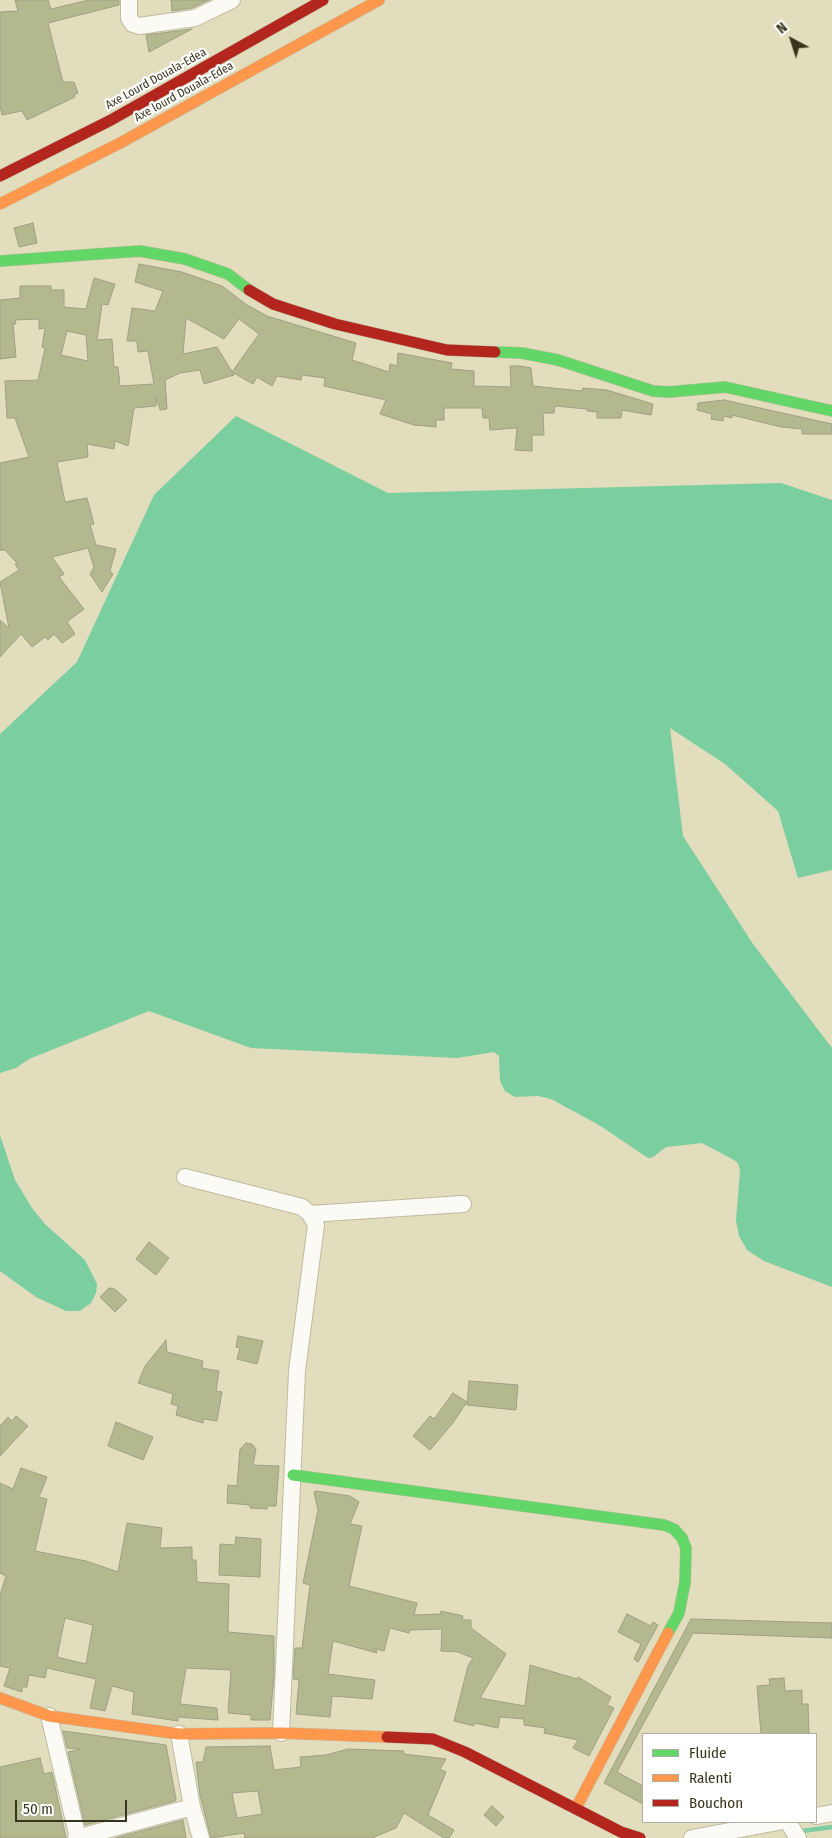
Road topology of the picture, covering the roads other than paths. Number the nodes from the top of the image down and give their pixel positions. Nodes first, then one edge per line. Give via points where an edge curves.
1 (129, 0) edge
2 (232, 0) edge
3 (323, 0) edge
4 (379, 0) edge
5 (0, 176) edge
6 (0, 204) edge
7 (0, 261) edge
8 (832, 411) edge
9 (185, 1177) dead end
10 (463, 1204) dead end
11 (310, 1214) junction
12 (293, 1475) junction
13 (0, 1698) edge
14 (49, 1716) junction
15 (281, 1733) junction
16 (179, 1734) junction
17 (192, 1807) junction
18 (576, 1808) junction
19 (832, 1813) edge
20 (817, 1816) edge
21 (773, 1823) edge
22 (789, 1823) edge
23 (77, 1838) edge
24 (201, 1838) edge
25 (640, 1838) edge
26 (692, 1838) edge
27 (798, 1838) edge

1 - 2 street via 129,18 139,26 195,18
3 - 5 main road, Axe Lourd Douala-Edea via 111,120
4 - 6 main road, Axe lourd Douala-Edea via 130,137
7 - 8 main road via 140,251 184,259 228,274 273,304 400,340 447,350 522,353 558,360 653,391 725,387
9 - 11 street via 302,1207
10 - 11 street
11 - 12 street via 316,1225 297,1371
12 - 15 street
12 - 18 main road via 664,1525 674,1529 682,1538 686,1548 685,1574 679,1613
13 - 14 main road
14 - 16 main road
14 - 23 street
15 - 16 main road
15 - 18 main road via 433,1739
16 - 17 street
17 - 23 street
17 - 24 street
18 - 25 main road via 621,1832
19 - 20 street
21 - 26 street
22 - 27 street

